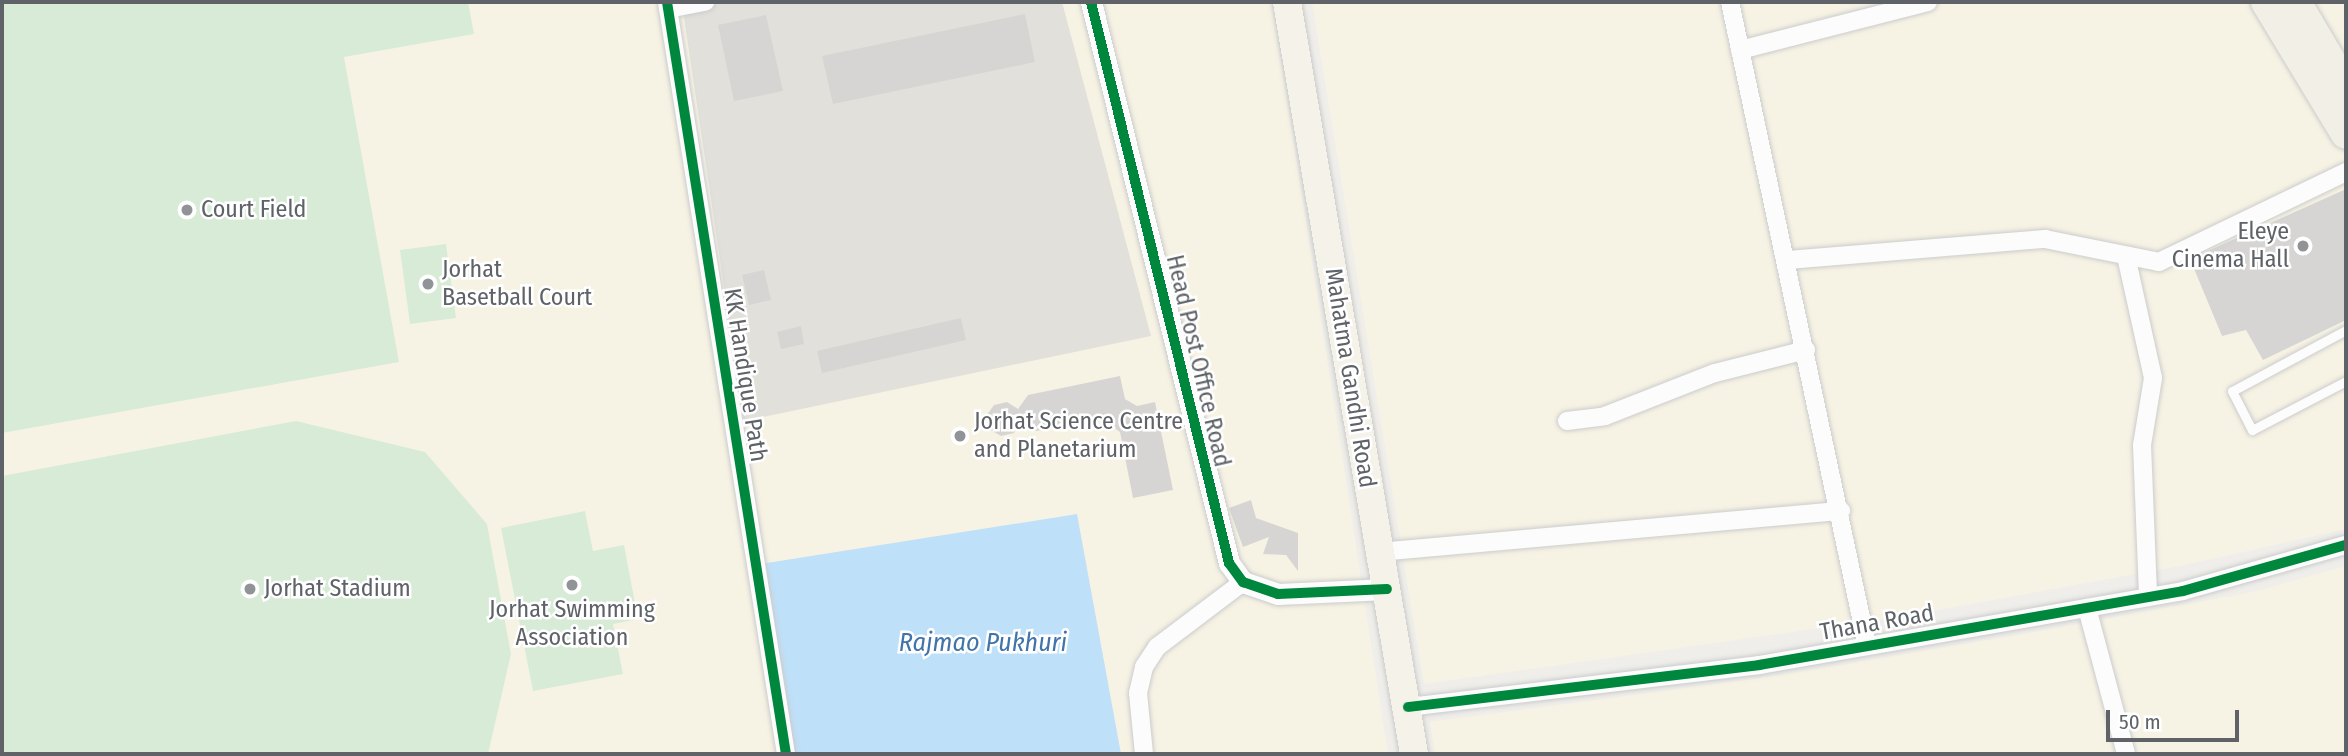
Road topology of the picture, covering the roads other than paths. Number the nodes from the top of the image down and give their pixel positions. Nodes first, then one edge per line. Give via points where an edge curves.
1 (705, 2) edge
2 (1091, 2) edge
3 (1287, 2) edge
4 (1730, 2) edge
5 (1928, 2) edge
6 (2266, 2) edge
7 (2296, 2) edge
8 (667, 5) edge
9 (1740, 50) junction
10 (2346, 87) edge
11 (2346, 134) edge
12 (2346, 172) edge
13 (2126, 256) junction
14 (1788, 260) junction
15 (2346, 330) edge
16 (1806, 350) junction
17 (2346, 381) edge
18 (1567, 421) dead end
19 (1841, 511) junction
20 (2346, 545) edge
21 (1379, 552) junction
22 (1243, 582) junction
23 (1387, 589) junction
24 (2148, 597) junction
25 (2087, 608) junction
26 (1867, 646) junction
27 (1408, 708) junction
28 (786, 754) edge
29 (1144, 754) edge
30 (1414, 754) edge
31 (2126, 754) edge

1 - 8 street
2 - 22 street, Head Post Office Road via 1212,506 1229,563
3 - 21 main road, Mahatma Gandhi Road
4 - 9 street
5 - 9 street
6 - 11 highway
7 - 10 highway
8 - 28 street, KK Handique Path
9 - 14 street
12 - 13 street via 2179,256 2153,262
13 - 14 street via 2045,239
13 - 24 street via 2153,379 2141,445
14 - 16 street
15 - 17 lane via 2232,391 2252,430
16 - 18 street via 1716,373 1605,416
16 - 19 street
19 - 21 street
19 - 26 street
20 - 24 street, Thana Road
21 - 23 main road, Mahatma Gandhi Road
22 - 23 street via 1278,594
22 - 29 street via 1157,647 1144,667 1138,693
23 - 27 main road, Mahatma Gandhi Road
24 - 25 street, Thana Road
25 - 26 street, Thana Road
25 - 31 street
26 - 27 street, Thana Road via 1759,665
27 - 30 main road, Mahatma Gandhi Road

